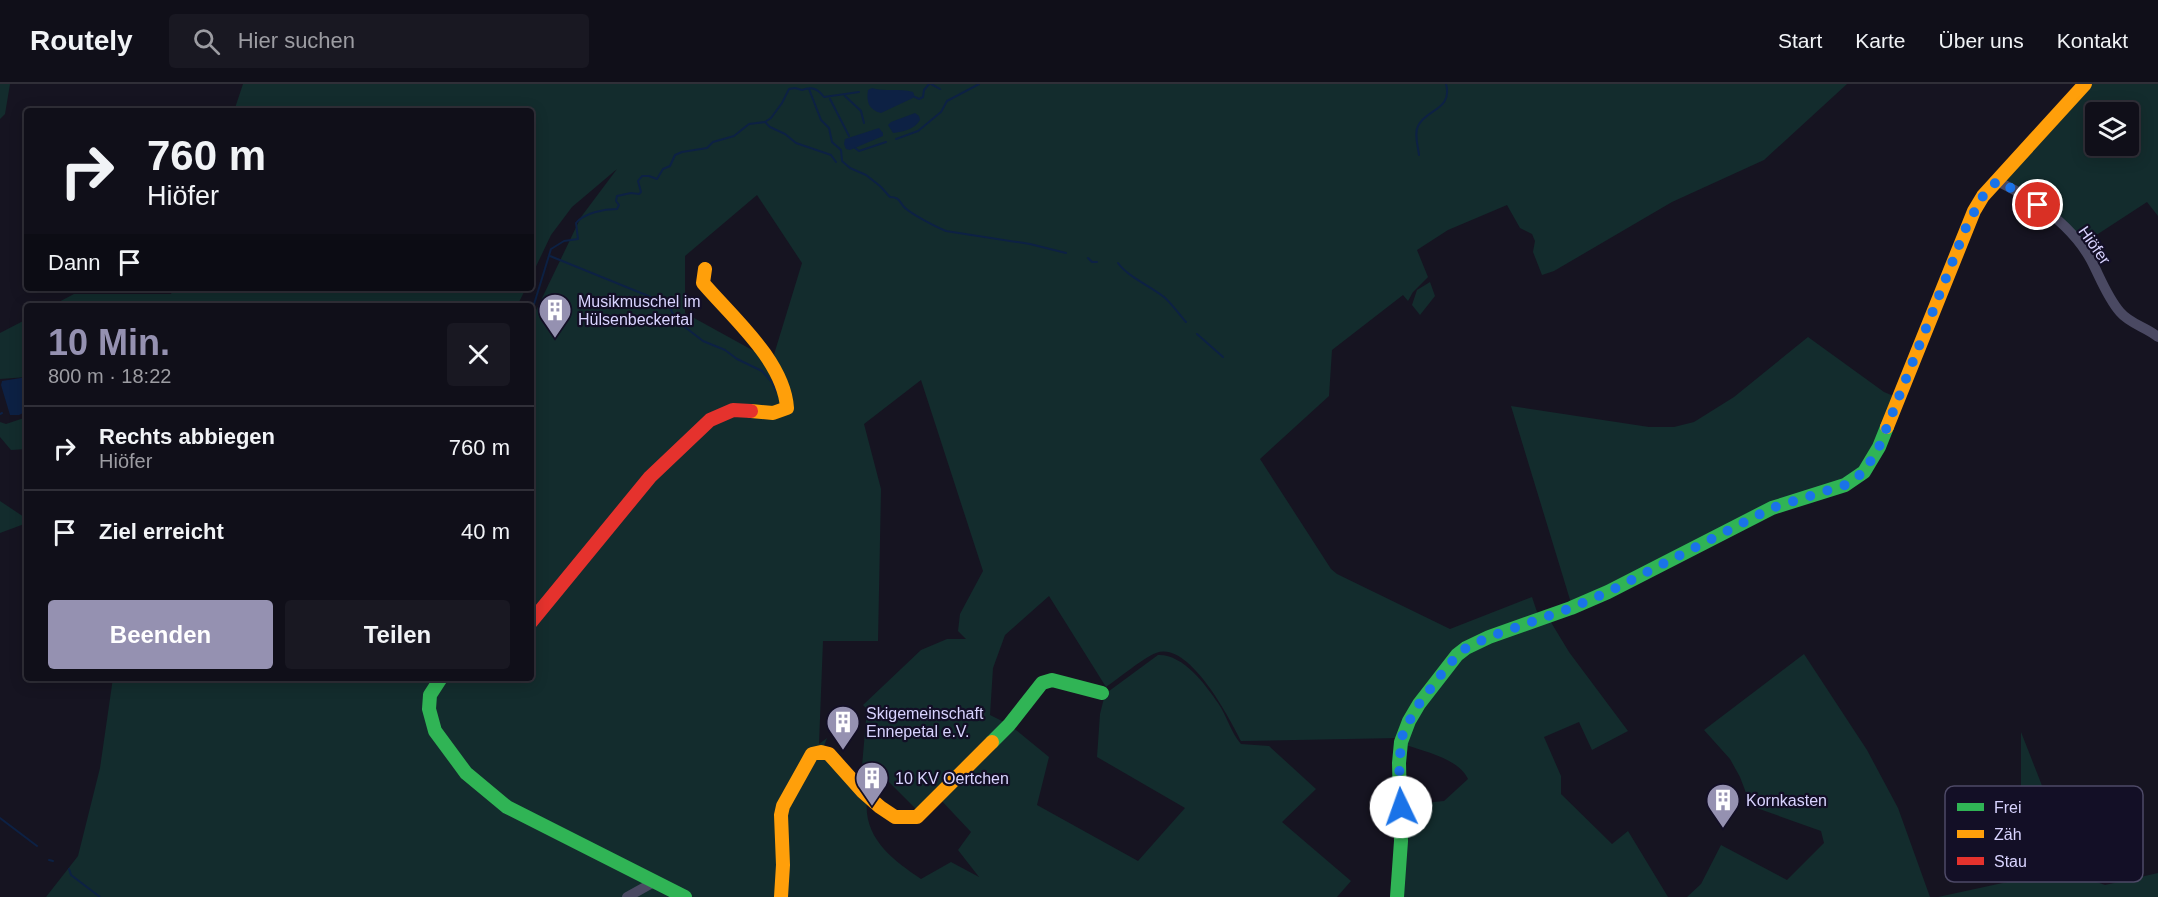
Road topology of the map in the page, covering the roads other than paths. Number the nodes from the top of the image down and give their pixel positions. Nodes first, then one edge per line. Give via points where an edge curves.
1 (2085, 84) edge
2 (1997, 181) junction
3 (705, 269) dead end
4 (2158, 337) edge
5 (534, 618) edge
6 (439, 681) edge
7 (1102, 693) dead end
8 (654, 882) junction
9 (627, 897) edge
10 (685, 897) edge
11 (781, 897) edge
12 (1396, 897) edge

1 - 2 street
2 - 4 street, Hiöfer via 2025,195 2074,237 2090,257 2120,313
2 - 12 street via 1983,196 1967,225 1879,447 1859,477 1772,508 1601,596 1489,637 1466,648 1449,664 1408,721 1401,742 1401,841
3 - 5 street via 703,283 778,374 788,397 787,408 773,413 733,410 710,420 650,477
6 - 8 street via 430,694 429,709 435,730 465,773 507,807
7 - 11 street via 1052,680 1042,683 1009,725 917,817 895,817 863,792 829,754 815,752 783,806
8 - 9 street
8 - 10 street

